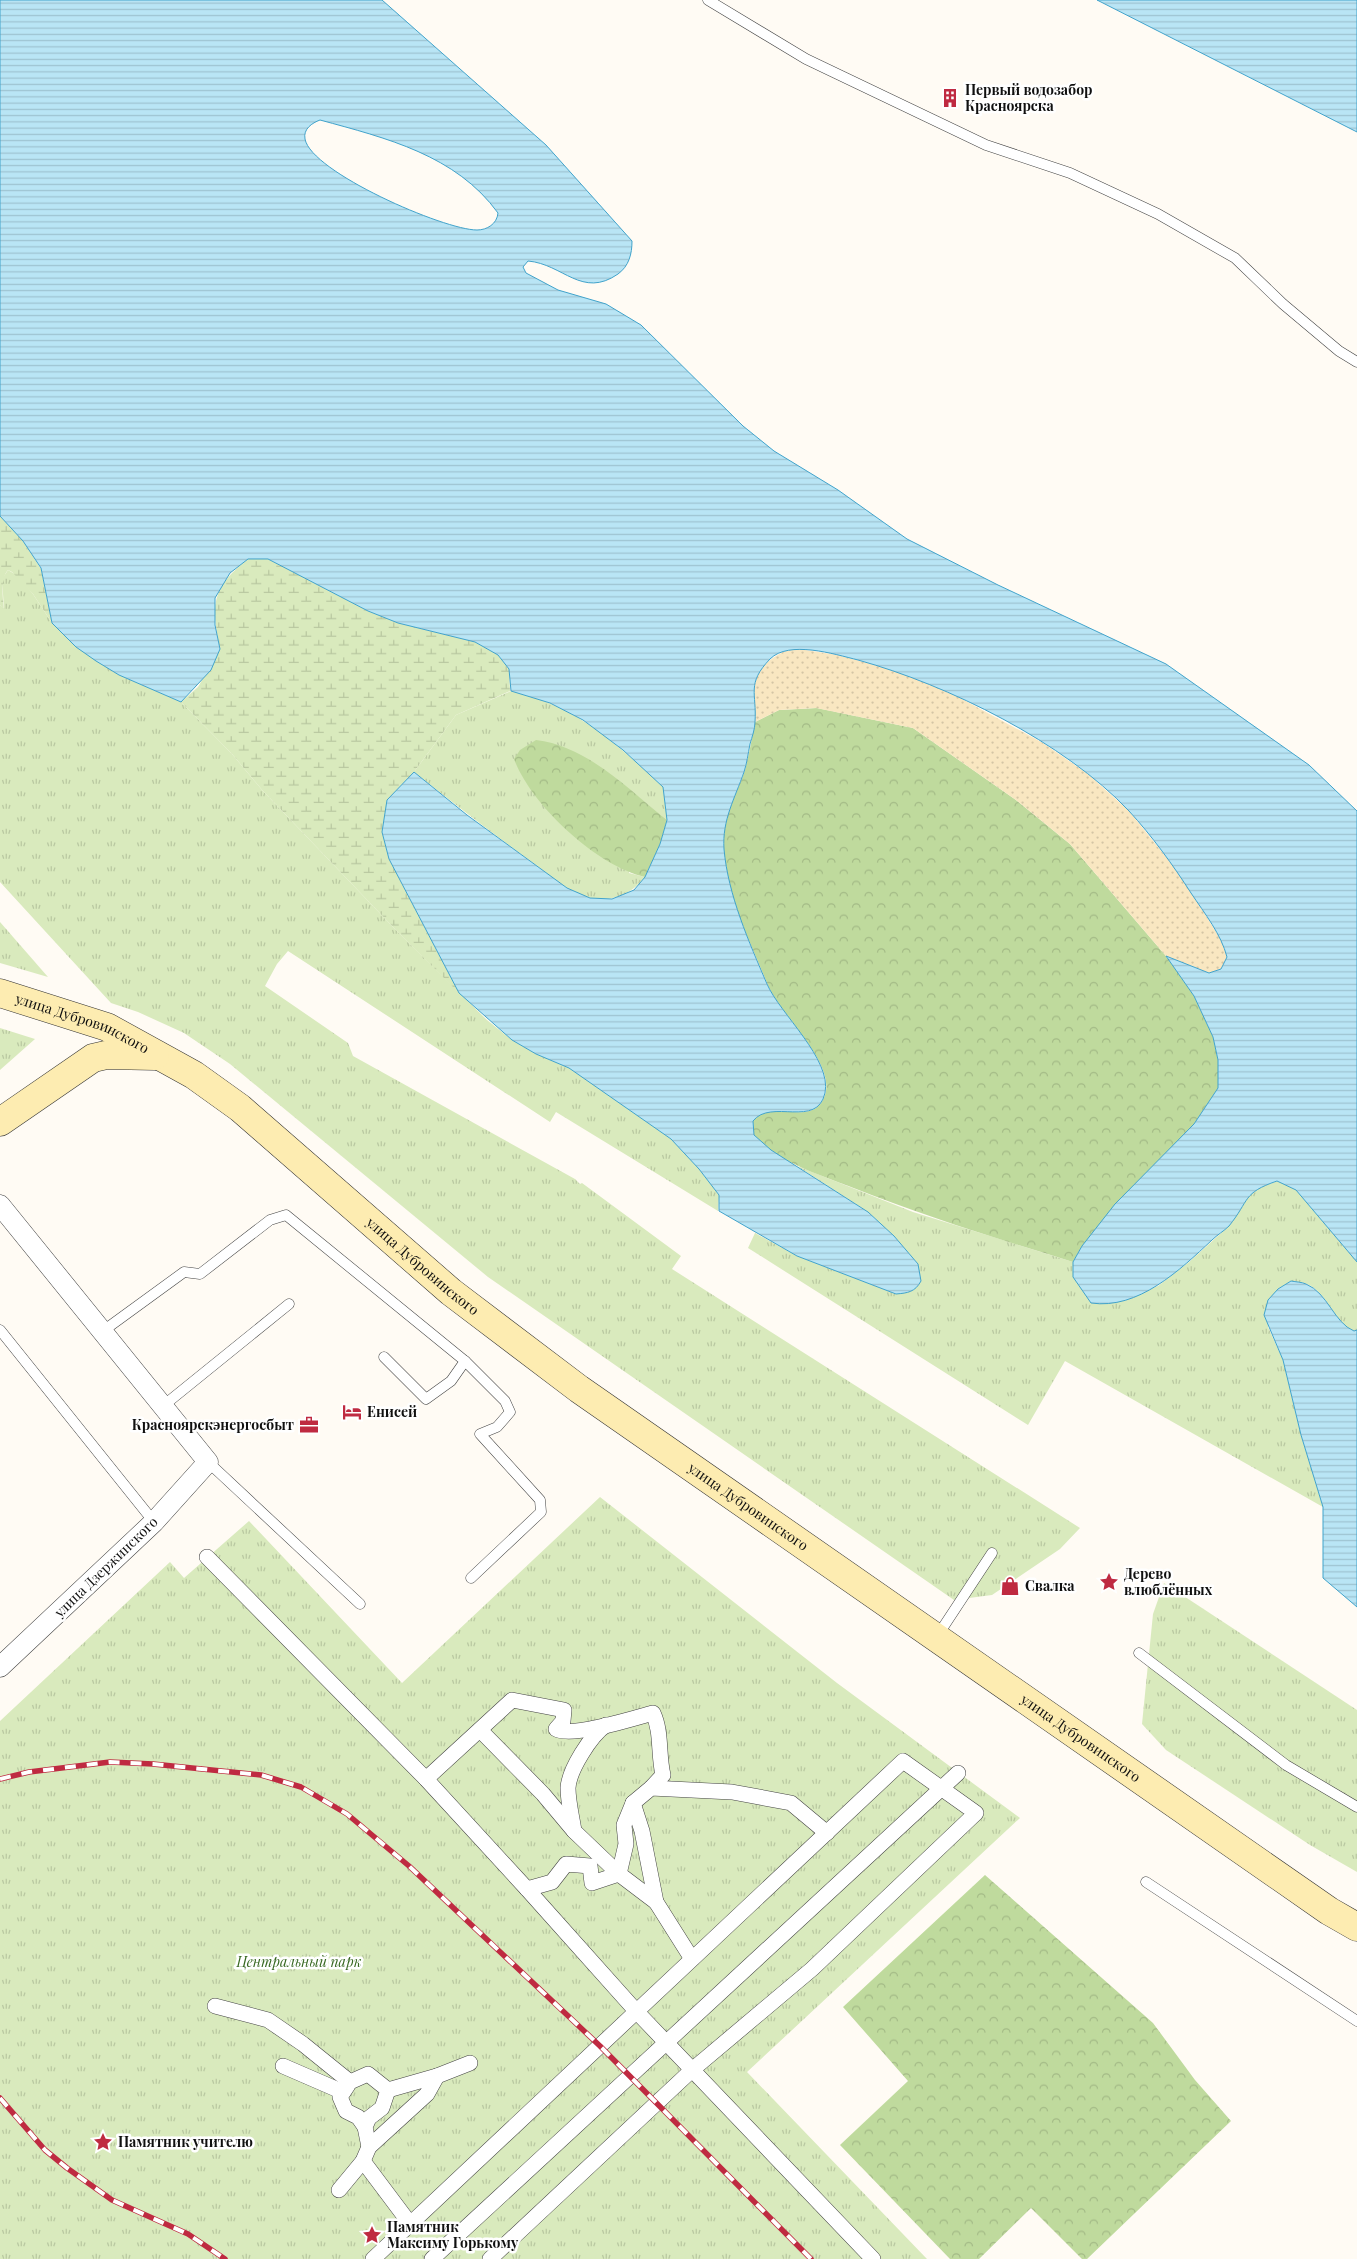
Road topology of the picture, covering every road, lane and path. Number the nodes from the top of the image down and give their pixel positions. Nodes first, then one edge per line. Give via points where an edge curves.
1 (708, 0) edge
2 (1357, 362) edge
3 (0, 993) edge
4 (161, 1056) junction
5 (0, 1122) edge
6 (0, 1205) edge
7 (289, 1304) dead end
8 (0, 1330) edge
9 (103, 1331) junction
10 (384, 1357) dead end
11 (465, 1361) junction
12 (163, 1406) junction
13 (208, 1462) junction
14 (154, 1522) junction
15 (992, 1553) dead end
16 (207, 1557) dead end
17 (471, 1578) dead end
18 (360, 1604) dead end
19 (936, 1638) junction
20 (1139, 1653) dead end
21 (0, 1667) edge
22 (606, 1724) junction
23 (480, 1730) junction
24 (958, 1773) dead end
25 (426, 1779) junction
26 (651, 1788) junction
27 (940, 1788) junction
28 (633, 1803) junction
29 (1357, 1807) edge
30 (574, 1831) junction
31 (827, 1833) junction
32 (619, 1874) junction
33 (1146, 1882) dead end
34 (527, 1889) junction
35 (656, 1902) junction
36 (1357, 1927) edge
37 (692, 1959) junction
38 (214, 2006) dead end
39 (636, 2011) junction
40 (1357, 2022) edge
41 (666, 2042) junction
42 (308, 2049) junction
43 (470, 2063) dead end
44 (283, 2066) dead end
45 (692, 2070) junction
46 (299, 2073) junction
47 (436, 2076) junction
48 (346, 2087) junction
49 (388, 2090) junction
50 (365, 2126) junction
51 (366, 2154) junction
52 (339, 2190) dead end
53 (411, 2225) junction
54 (373, 2259) edge
55 (432, 2259) edge
56 (490, 2259) edge
57 (873, 2259) edge

1 - 2 lane via 806,59 986,145 1070,173 1158,214 1236,258 1283,304
3 - 4 main road, улица Дубровинского via 107,1027
4 - 5 main road, улица Дубровинского via 106,1055 93,1058
4 - 19 main road, улица Дубровинского via 240,1108 451,1292 564,1378
6 - 9 street
7 - 12 lane
8 - 14 lane
9 - 11 lane via 184,1272 200,1274 270,1220 286,1215
9 - 12 street
10 - 11 lane via 426,1399 451,1381
11 - 17 lane via 505,1401 510,1412 497,1427 480,1434 540,1500 541,1512
12 - 13 street
13 - 14 street, улица Дзержинского
13 - 18 lane
14 - 21 street, улица Дзержинского
15 - 19 lane
16 - 25 street
19 - 36 main road, улица Дубровинского via 1329,1911
20 - 29 lane via 1286,1765
22 - 23 street via 561,1732 556,1729 563,1721 564,1710 512,1700
22 - 26 street via 653,1712 660,1726 663,1775
22 - 30 street via 579,1758 568,1786
23 - 25 street
23 - 30 street via 544,1794
24 - 27 street
25 - 34 street
26 - 28 street
26 - 31 street via 732,1792 791,1803
27 - 31 street via 904,1761
27 - 41 street
27 - 45 street via 976,1813 812,1969
28 - 32 street via 624,1825 626,1844
28 - 35 street
30 - 32 street
31 - 37 street
32 - 34 street via 592,1883 590,1866 566,1864 552,1882
32 - 35 street
33 - 40 lane
34 - 39 street
35 - 37 street
37 - 39 street
38 - 42 street via 268,2020
39 - 41 street
39 - 53 street
41 - 45 street
41 - 55 street
42 - 46 street
42 - 48 street
43 - 47 street
44 - 46 street
45 - 56 street
45 - 57 street
46 - 48 street
47 - 49 street
47 - 51 street via 427,2094
48 - 49 street via 368,2074
48 - 50 street via 340,2096 346,2111 358,2117
49 - 50 street via 382,2108 369,2118
50 - 51 street
51 - 52 street
51 - 53 street
53 - 54 street

